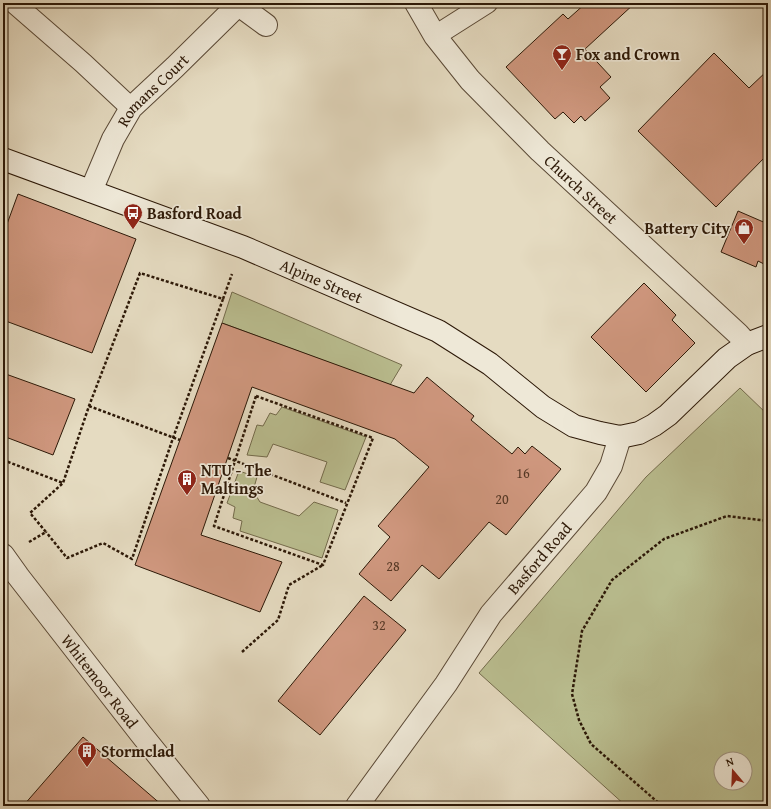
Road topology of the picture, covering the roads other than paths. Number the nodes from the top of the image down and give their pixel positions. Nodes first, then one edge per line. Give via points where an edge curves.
1 (14, 3) edge
2 (416, 3) edge
3 (487, 3) edge
4 (237, 4) edge
5 (266, 25) dead end
6 (435, 36) junction
7 (131, 108) junction
8 (3, 159) edge
9 (91, 192) junction
10 (768, 336) edge
11 (747, 344) junction
12 (620, 437) junction
13 (5, 557) edge
14 (199, 806) edge
15 (357, 806) edge

1 - 7 lane
2 - 6 street, Church Street
3 - 6 lane
4 - 5 street, Romans Court
4 - 7 street, Romans Court
6 - 11 street, Church Street via 470,80 540,151
7 - 9 street, Romans Court via 113,139
8 - 9 street, Alpine Street
9 - 12 street, Alpine Street via 243,246 438,331 490,364 543,407 574,426
10 - 11 street
11 - 12 street via 727,358 654,426 639,433
12 - 15 street, Basford Road via 611,466 596,492 491,614 446,684
13 - 14 street, Whitemoor Road

